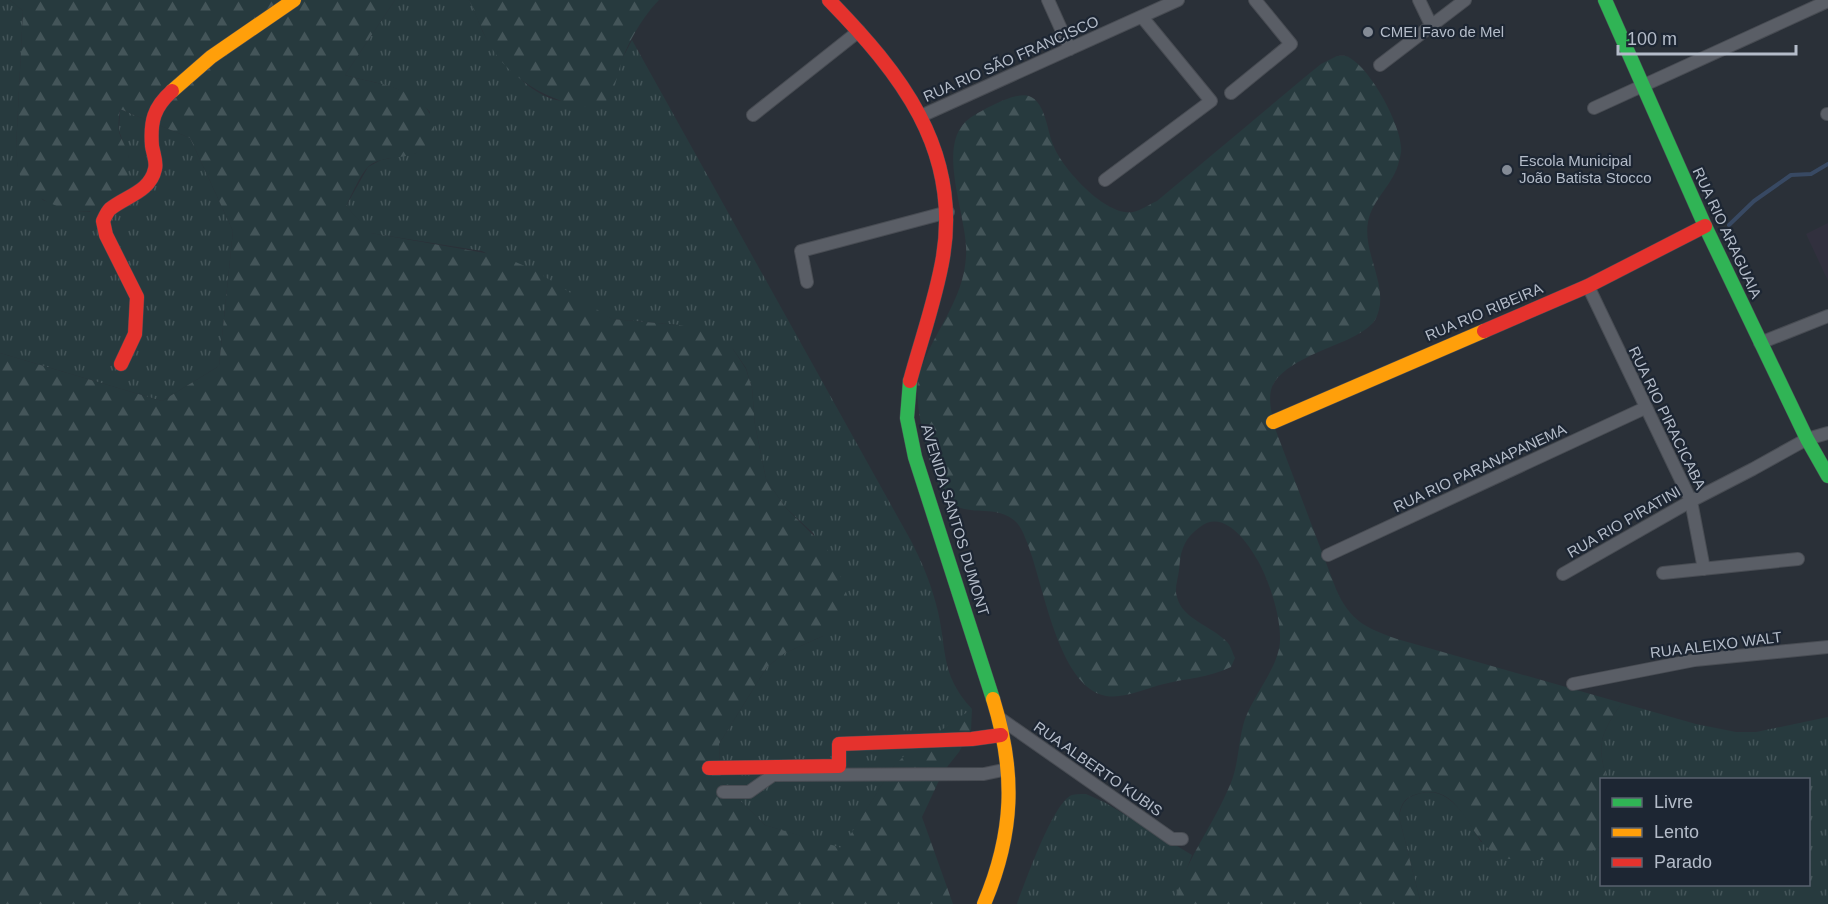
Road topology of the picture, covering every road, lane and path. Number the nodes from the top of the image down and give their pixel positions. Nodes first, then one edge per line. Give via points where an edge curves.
1 (294, 0) edge
2 (829, 0) edge
3 (1048, 0) edge
4 (1178, 0) edge
5 (1255, 0) edge
6 (1419, 0) edge
7 (1465, 0) edge
8 (1605, 0) edge
9 (1828, 1) edge
10 (1142, 17) junction
11 (1431, 25) junction
12 (859, 31) junction
13 (1070, 49) junction
14 (1380, 65) dead end
15 (1643, 86) junction
16 (1231, 93) dead end
17 (1594, 108) dead end
18 (753, 115) dead end
19 (921, 116) junction
20 (1105, 180) dead end
21 (948, 213) junction
22 (1705, 226) junction
23 (807, 282) dead end
24 (1588, 286) junction
25 (1828, 316) edge
26 (1760, 343) junction
27 (121, 364) dead end
28 (1645, 408) junction
29 (1273, 422) dead end
30 (1828, 433) edge
31 (1807, 439) junction
32 (1828, 476) edge
33 (1690, 501) junction
34 (1328, 555) dead end
35 (1798, 559) dead end
36 (1704, 569) junction
37 (1663, 573) dead end
38 (1563, 574) dead end
39 (1828, 647) edge
40 (1573, 684) dead end
41 (998, 717) junction
42 (1001, 735) junction
43 (709, 768) dead end
44 (1008, 769) junction
45 (723, 792) dead end
46 (1182, 839) dead end
47 (984, 904) edge

1 - 27 street via 211,57 159,103 152,124 156,168 138,193 109,210 103,221 137,297 135,334
2 - 12 street, AVENIDA SANTOS DUMONT
3 - 13 street
4 - 10 street, RUA RIO SÃO FRANCISCO
5 - 16 street via 1291,44
6 - 11 street
7 - 11 street
8 - 15 street, RUA RIO ARAGUAIA
9 - 15 street
10 - 13 street, RUA RIO SÃO FRANCISCO
10 - 20 street via 1211,100
11 - 14 street
12 - 18 street
12 - 19 street, AVENIDA SANTOS DUMONT via 884,60
13 - 19 street, RUA RIO SÃO FRANCISCO
15 - 17 street
15 - 22 street, RUA RIO ARAGUAIA
19 - 21 street, AVENIDA SANTOS DUMONT via 941,167
21 - 23 street via 801,251
21 - 41 street, AVENIDA SANTOS DUMONT via 946,247 937,287 907,389 907,418 930,506
22 - 24 street, RUA RIO RIBEIRA
22 - 26 street, RUA RIO ARAGUAIA
24 - 28 street, RUA RIO PIRACICABA
24 - 29 street, RUA RIO RIBEIRA
25 - 26 street
26 - 31 street, RUA RIO ARAGUAIA
28 - 33 street, RUA RIO PIRACICABA
28 - 34 street, RUA RIO PARANAPANEMA
30 - 31 street, RUA RIO PIRATINI
31 - 32 street, RUA RIO ARAGUAIA
31 - 33 street, RUA RIO PIRATINI
33 - 36 street, RUA RIO PIRACICABA
33 - 38 street, RUA RIO PIRATINI
35 - 36 street
36 - 37 street
39 - 40 street, RUA ALEIXO WALT via 1695,660
41 - 42 street, AVENIDA SANTOS DUMONT
41 - 46 street, RUA ALBERTO KUBIS via 1172,839
42 - 43 street via 839,744 839,766
42 - 44 street, AVENIDA SANTOS DUMONT
44 - 45 street via 984,774 773,775 749,792
44 - 47 street, AVENIDA SANTOS DUMONT via 1009,816

